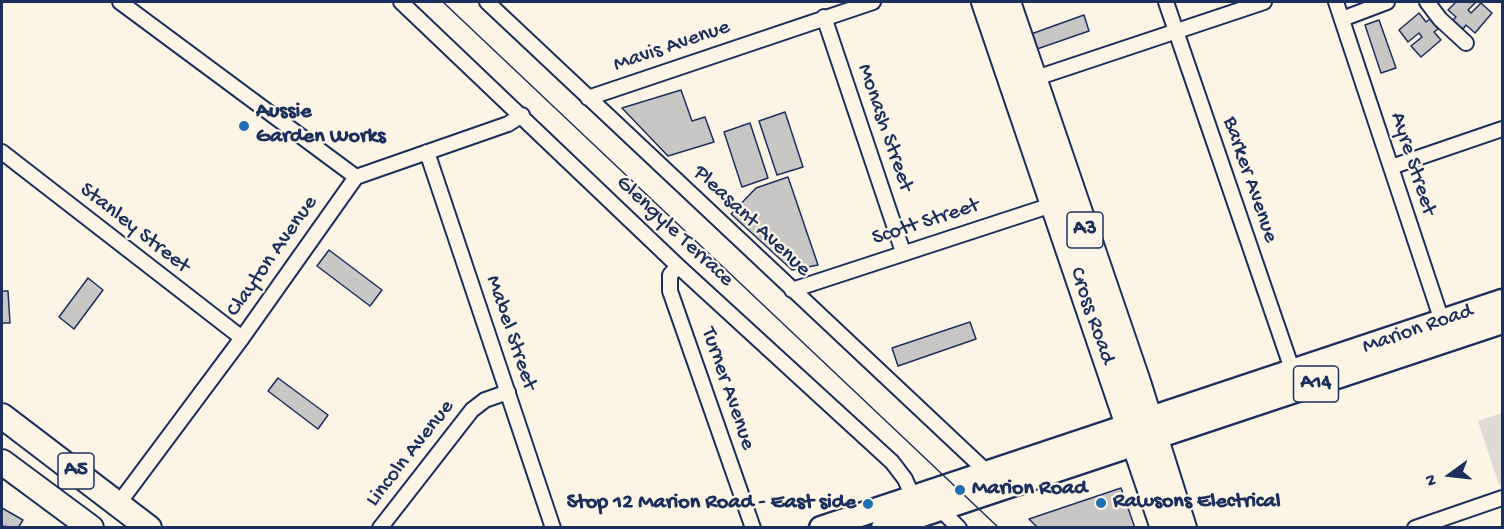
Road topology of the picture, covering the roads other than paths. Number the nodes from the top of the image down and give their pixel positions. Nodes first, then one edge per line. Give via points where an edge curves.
1 (120, 2) edge
2 (401, 2) edge
3 (487, 2) edge
4 (873, 2) edge
5 (984, 2) edge
6 (1008, 2) edge
7 (1166, 2) edge
8 (1264, 2) edge
9 (1336, 2) edge
10 (1386, 2) edge
11 (1427, 2) edge
12 (824, 17) junction
13 (1342, 19) junction
14 (1176, 32) junction
15 (1466, 43) dead end
16 (1022, 82) junction
17 (588, 98) junction
18 (522, 116) junction
19 (1503, 129) edge
20 (427, 152) junction
21 (2, 153) edge
22 (1391, 167) junction
23 (356, 177) junction
24 (1063, 202) junction
25 (903, 252) junction
26 (678, 266) junction
27 (792, 290) junction
28 (1503, 301) edge
29 (1503, 322) edge
30 (1445, 331) junction
31 (242, 338) junction
32 (1293, 372) junction
33 (1127, 385) junction
34 (508, 392) junction
35 (2, 416) edge
36 (1185, 417) junction
37 (1142, 431) junction
38 (1095, 446) junction
39 (7, 472) edge
40 (987, 472) junction
41 (1157, 476) junction
42 (912, 495) junction
43 (1503, 498) edge
44 (118, 503) junction
45 (939, 508) junction
46 (147, 526) edge
47 (91, 528) edge
48 (380, 528) edge
49 (553, 528) edge
50 (753, 528) edge
51 (821, 528) edge
52 (883, 528) edge
53 (959, 528) edge
54 (1162, 528) edge
55 (1184, 528) edge
56 (1415, 528) edge

1 - 23 street
2 - 18 street, Glengyle Terrace
3 - 17 street, Pleasant Avenue
4 - 12 street, Mavis Avenue
5 - 16 highway, Cross Road / A3
6 - 16 highway, Cross Road / A3
7 - 14 street, Barker Avenue
8 - 14 street
9 - 13 street, Ayre Street
10 - 13 street
11 - 15 street
12 - 17 street, Mavis Avenue
12 - 25 street, Monash Street
13 - 22 street, Ayre Street
14 - 16 street
14 - 32 street, Barker Avenue
16 - 24 highway, Cross Road / A3
17 - 27 street, Pleasant Avenue
18 - 20 street
18 - 26 street, Glengyle Terrace
19 - 22 street
20 - 23 street
20 - 34 street, Mabel Street
21 - 31 street, Stanley Street
22 - 30 street, Ayre Street
23 - 31 street, Clayton Avenue
24 - 25 street, Scott Street
24 - 33 highway, Cross Road / A3
25 - 27 street, Scott Street
26 - 42 street, Glengyle Terrace via 892,462
26 - 50 street, Turner Avenue via 670,274 670,291
27 - 40 street, Pleasant Avenue
28 - 30 main road, Marion Road / A14
29 - 30 main road, Marion Road / A14
30 - 32 main road, Marion Road / A14
30 - 36 main road, Marion Road / A14
31 - 44 street, Clayton Avenue
32 - 36 main road, Marion Road / A14
33 - 36 main road
33 - 37 highway, Cross Road / A3
33 - 38 main road
34 - 48 street, Lincoln Avenue via 485,400 472,410
34 - 49 street, Mabel Street
35 - 44 highway, A5
36 - 37 main road, Marion Road / A14
36 - 41 main road
37 - 38 main road, Marion Road / A14
37 - 41 highway, Cross Road / A3
38 - 40 main road, Marion Road / A14
38 - 41 main road
38 - 45 main road, Marion Road / A14
39 - 47 highway, A5
40 - 42 main road, Marion Road / A14
41 - 54 highway, Cross Road / A3
41 - 55 highway, Cross Road / A3
42 - 51 main road, Marion Road / A14
43 - 56 street
44 - 46 highway, A5
45 - 52 main road, Marion Road / A14
45 - 53 street

